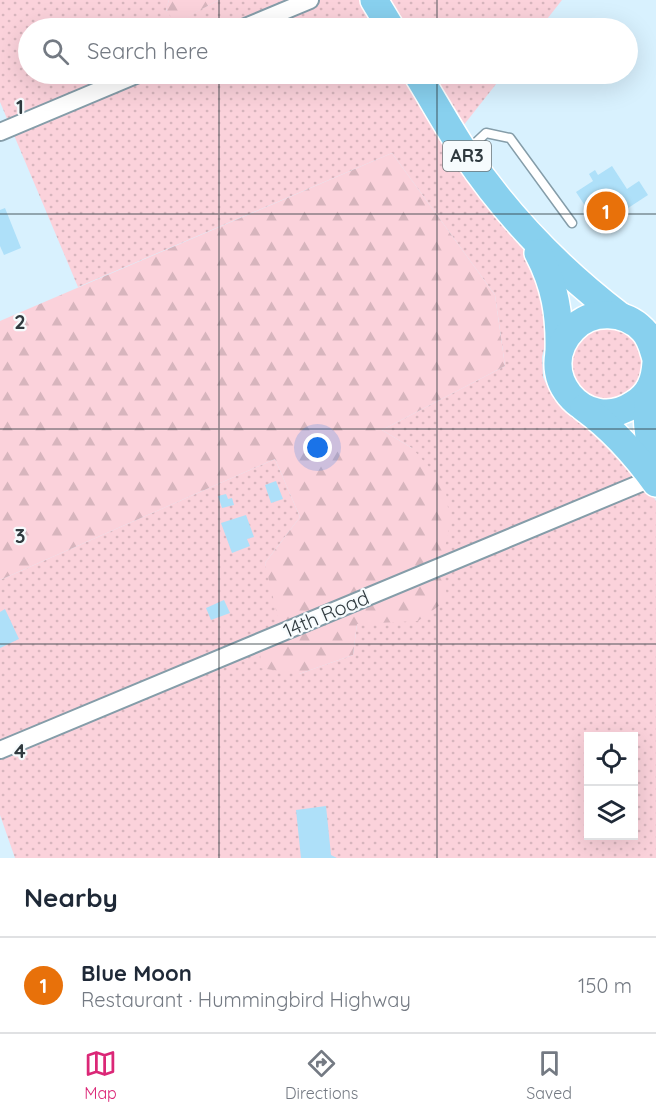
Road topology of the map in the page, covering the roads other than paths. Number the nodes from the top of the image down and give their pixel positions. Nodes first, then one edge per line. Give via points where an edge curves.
1 (310, 0) edge
2 (374, 0) edge
3 (267, 18) edge
4 (385, 18) edge
5 (114, 84) edge
6 (423, 84) edge
7 (0, 132) edge
8 (465, 153) junction
9 (572, 223) dead end
10 (525, 231) junction
11 (620, 316) junction
12 (559, 352) junction
13 (656, 360) edge
14 (650, 388) junction
15 (584, 407) junction
16 (655, 474) edge
17 (0, 750) edge

1 - 3 street
2 - 4 main road
5 - 7 street
6 - 8 main road, AR3
8 - 9 lane via 486,133 510,138
8 - 10 main road, AR3
10 - 11 main road, AR3 via 576,281
10 - 12 main road, AR3 via 553,285 560,325
11 - 12 main road via 589,318 565,338
11 - 13 main road via 643,330
12 - 15 main road via 557,368 562,384 570,397
13 - 14 main road
14 - 15 main road via 641,400 613,413
14 - 16 main road via 647,424
15 - 16 main road
16 - 17 street, 14th Road

